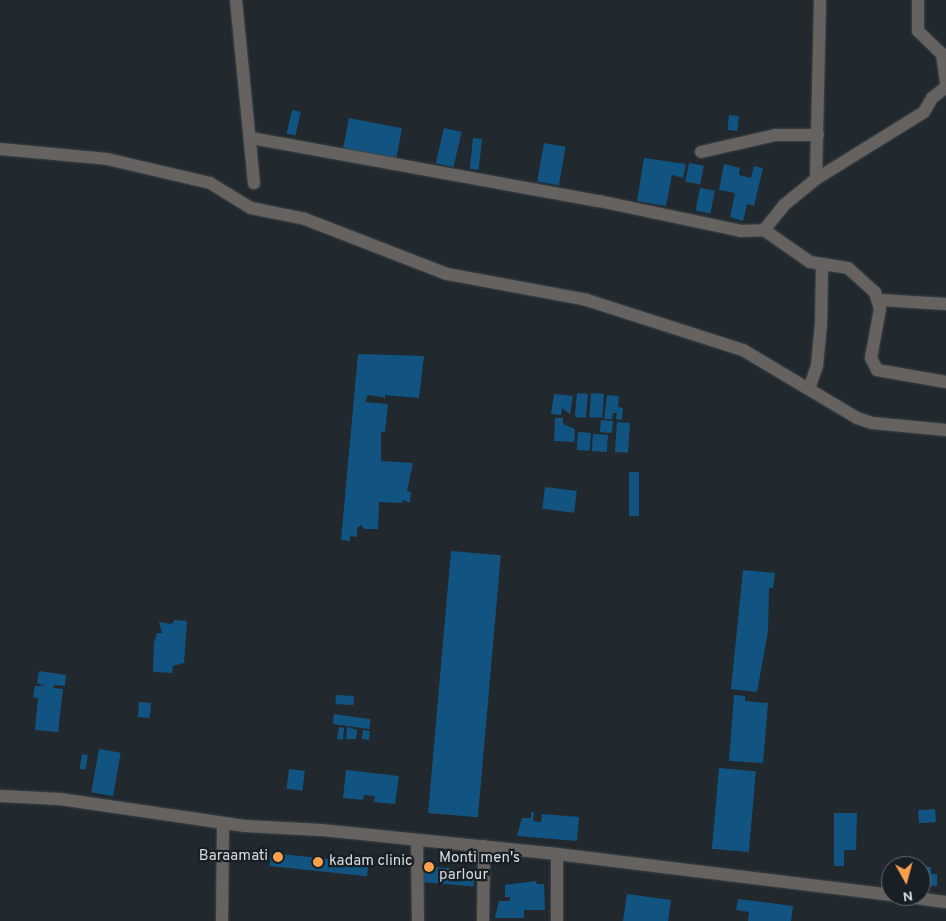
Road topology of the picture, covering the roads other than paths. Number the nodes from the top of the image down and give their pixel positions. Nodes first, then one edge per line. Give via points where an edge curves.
1 (236, 0) edge
2 (820, 0) edge
3 (918, 0) edge
4 (946, 83) edge
5 (946, 88) edge
6 (818, 135) junction
7 (251, 138) junction
8 (0, 149) edge
9 (701, 152) dead end
10 (816, 179) junction
11 (254, 183) dead end
12 (764, 230) junction
13 (822, 264) junction
14 (880, 300) junction
15 (946, 304) edge
16 (946, 382) edge
17 (809, 389) junction
18 (946, 430) edge
19 (0, 796) edge
20 (223, 823) junction
21 (417, 840) junction
22 (484, 846) junction
23 (556, 854) junction
24 (881, 894) edge
25 (931, 900) edge
26 (946, 902) edge
27 (222, 921) edge
28 (418, 921) edge
29 (483, 921) edge
30 (557, 921) edge

1 - 7 street
2 - 6 street
3 - 4 street via 918,31 942,54
5 - 10 street via 932,98 924,112
6 - 9 street via 766,136
6 - 10 street
7 - 11 street
7 - 12 street via 599,200 742,231
8 - 17 street via 107,158 210,183 251,208 305,219 447,274 587,300 719,342 765,361
10 - 12 street via 784,205
12 - 13 street via 803,258
13 - 14 street via 848,268
13 - 17 street via 817,366
14 - 15 street
14 - 16 street via 871,358 873,366 884,373
17 - 18 street via 857,418 872,423
19 - 20 street via 60,799
20 - 21 street
20 - 27 street
21 - 22 street
21 - 28 street
22 - 23 street
22 - 29 street
23 - 24 street
23 - 30 street
25 - 26 street

